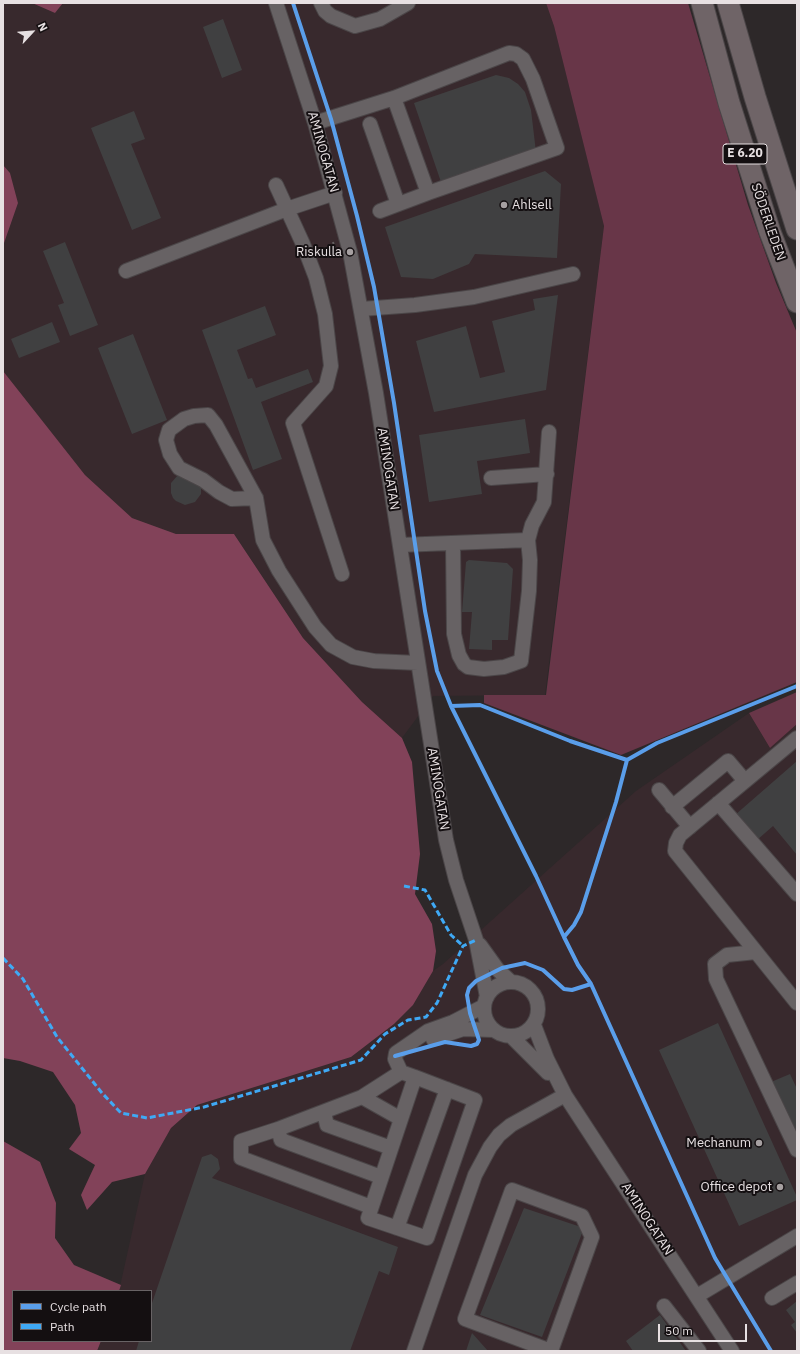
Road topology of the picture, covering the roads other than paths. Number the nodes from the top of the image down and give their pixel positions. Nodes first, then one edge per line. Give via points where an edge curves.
1 (276, 3) edge
2 (321, 3) edge
3 (408, 3) edge
4 (702, 3) edge
5 (728, 3) edge
6 (394, 98) junction
7 (316, 123) junction
8 (370, 124) dead end
9 (276, 185) dead end
10 (335, 193) junction
11 (428, 193) junction
12 (398, 204) junction
13 (287, 209) junction
14 (380, 211) dead end
15 (797, 229) edge
16 (126, 271) dead end
17 (572, 274) dead end
18 (797, 302) edge
19 (361, 310) junction
20 (549, 432) dead end
21 (547, 474) junction
22 (491, 478) dead end
23 (256, 498) junction
24 (528, 540) junction
25 (453, 543) junction
26 (400, 545) junction
27 (342, 574) dead end
28 (418, 663) junction
29 (797, 738) edge
30 (745, 781) junction
31 (659, 790) dead end
32 (718, 804) junction
33 (672, 807) junction
34 (690, 827) junction
35 (797, 894) edge
36 (476, 940) junction
37 (756, 952) junction
38 (511, 982) junction
39 (485, 1001) junction
40 (797, 1003) edge
41 (534, 1025) junction
42 (493, 1030) junction
43 (512, 1037) junction
44 (413, 1042) junction
45 (401, 1072) junction
46 (415, 1077) junction
47 (447, 1089) junction
48 (564, 1092) junction
49 (362, 1097) junction
50 (324, 1113) junction
51 (401, 1119) junction
52 (278, 1129) junction
53 (391, 1148) junction
54 (797, 1150) edge
55 (381, 1177) junction
56 (371, 1207) junction
57 (397, 1228) junction
58 (797, 1236) edge
59 (797, 1283) edge
60 (697, 1296) junction
61 (772, 1298) dead end
62 (664, 1306) dead end
63 (414, 1351) edge
64 (551, 1351) edge
65 (699, 1351) edge
66 (732, 1351) edge

1 - 7 street, AMINOGATAN
2 - 3 street via 331,16 355,26 380,18
4 - 18 highway, SÖDERLEDEN / E 6.20 via 731,111 770,232
5 - 15 highway, SÖDERLEDEN / E 6.20 via 754,97
6 - 7 street
6 - 11 street
6 - 11 street via 509,53 516,54 523,60 535,86 557,148
7 - 10 street, AMINOGATAN
8 - 12 street
9 - 13 street
10 - 13 street
10 - 19 street, AMINOGATAN
11 - 12 street
12 - 14 street
13 - 16 street
13 - 27 street via 304,244 316,278 325,314 331,366 326,386 293,423
17 - 19 street via 474,297
19 - 26 street, AMINOGATAN
20 - 21 street
21 - 22 street
21 - 24 street via 544,502 532,525
23 - 23 street via 208,415 184,419 170,430 166,440 170,454 179,468 232,499
23 - 28 street via 263,540 279,571 315,627 331,645 353,657 374,661
24 - 25 street
24 - 25 street via 529,591 520,661 484,669 468,667 459,655 454,634
25 - 26 street
26 - 28 street, AMINOGATAN
28 - 36 street, AMINOGATAN via 446,840 458,887
29 - 30 street
30 - 32 street
30 - 33 street via 728,761
31 - 33 street
32 - 34 street
32 - 35 street
33 - 34 street
34 - 37 street via 680,834 675,851
36 - 38 street, AMINOGATAN via 498,970
36 - 39 street, AMINOGATAN
37 - 40 street
37 - 54 street via 727,955 715,964 716,979
38 - 39 street via 495,988
38 - 41 street, AMINOGATAN via 529,989 537,1000 538,1012
39 - 42 street, AMINOGATAN via 485,1016
39 - 44 street via 453,1022 428,1031
41 - 43 street via 524,1033
41 - 48 street, AMINOGATAN via 544,1053
42 - 43 street, AMINOGATAN
42 - 44 street via 463,1029 430,1040
43 - 48 street, AMINOGATAN via 539,1062
44 - 45 street via 396,1053
45 - 46 street
45 - 49 street
46 - 47 street
46 - 51 street
47 - 57 street
47 - 57 street via 475,1100 427,1238
48 - 60 street, AMINOGATAN
48 - 63 street via 512,1125 499,1135 490,1147 475,1175
49 - 50 street
49 - 51 street
50 - 52 street
50 - 53 street via 327,1125
51 - 53 street
52 - 55 street via 281,1140
52 - 56 street via 241,1141 241,1158
53 - 55 street
55 - 56 street
56 - 57 street via 368,1218
58 - 60 street
59 - 61 street
60 - 66 street, AMINOGATAN
62 - 65 street
64 - 64 street via 465,1319 512,1190 582,1216 592,1237

